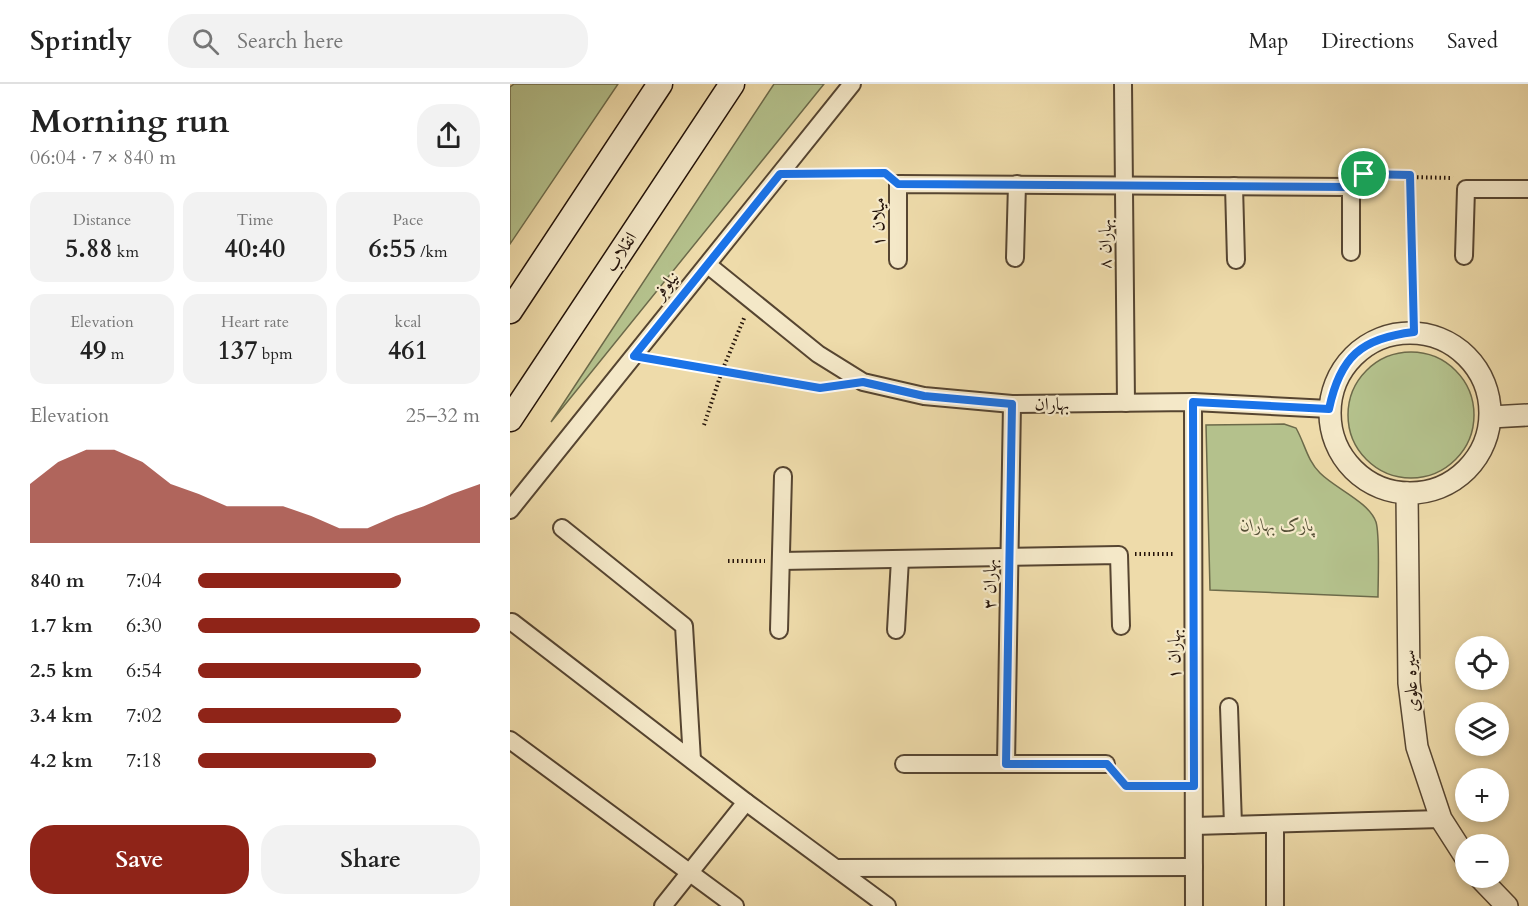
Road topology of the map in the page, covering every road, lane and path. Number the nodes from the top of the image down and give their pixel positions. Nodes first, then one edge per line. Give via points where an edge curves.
1 (660, 84) edge
2 (732, 84) edge
3 (852, 84) edge
4 (1124, 84) edge
5 (780, 174) junction
6 (1410, 175) junction
7 (898, 184) junction
8 (1017, 184) junction
9 (1124, 185) junction
10 (1234, 186) junction
11 (1351, 187) junction
12 (1466, 189) junction
13 (1528, 189) edge
14 (1351, 252) dead end
15 (1464, 256) dead end
16 (1014, 258) dead end
17 (898, 260) dead end
18 (1236, 260) dead end
19 (708, 265) junction
20 (751, 300) junction
21 (510, 311) edge
22 (1414, 332) junction
23 (634, 356) junction
24 (722, 371) junction
25 (863, 382) junction
26 (1193, 402) junction
27 (1125, 403) junction
28 (1012, 404) junction
29 (1329, 409) junction
30 (1528, 415) edge
31 (1491, 417) junction
32 (510, 419) edge
33 (704, 424) dead end
34 (783, 476) dead end
35 (1407, 493) junction
36 (510, 510) edge
37 (562, 528) dead end
38 (1193, 554) junction
39 (1119, 555) junction
40 (1010, 557) junction
41 (900, 559) junction
42 (728, 561) dead end
43 (781, 561) junction
44 (512, 622) dead end
45 (1121, 626) dead end
46 (779, 630) dead end
47 (896, 630) dead end
48 (1228, 707) dead end
49 (510, 740) edge
50 (692, 760) junction
51 (904, 764) dead end
52 (1006, 764) junction
53 (1107, 764) joint
54 (1194, 786) junction
55 (746, 802) junction
56 (1441, 819) junction
57 (1275, 824) junction
58 (1233, 825) junction
59 (1194, 826) junction
60 (1455, 841) edge
61 (1194, 867) junction
62 (836, 868) junction
63 (690, 873) junction
64 (1489, 888) edge
65 (1503, 905) edge
66 (663, 906) edge
67 (735, 906) edge
68 (887, 906) edge
69 (1194, 906) edge
70 (1275, 906) edge

1 - 21 main road
2 - 32 main road, انقلاب
3 - 5 street, نیلوفر
4 - 9 street, بهاران ۸
5 - 7 path via 885,173
5 - 19 street, نیلوفر
6 - 11 path via 1364,174
6 - 12 path via 1452,176
6 - 22 path
7 - 8 street
7 - 17 street, میلان ۱
8 - 9 street
8 - 16 street
9 - 10 street
9 - 27 street, بهاران ۸
10 - 11 street
10 - 18 street
11 - 14 street
12 - 13 street
12 - 15 street
19 - 20 street, بهاران
19 - 23 street, نیلوفر
20 - 24 path
20 - 25 street, بهاران via 819,354
22 - 29 street via 1389,335 1366,345 1347,362 1335,384
22 - 31 street via 1439,337 1461,350 1478,368 1488,392
23 - 24 path
23 - 36 street, نیلوفر
24 - 25 path via 820,388
24 - 33 path
25 - 28 street, بهاران via 924,396
26 - 27 street, بهاران
26 - 29 street, بهاران
26 - 38 street, بهاران ۱
27 - 28 street, بهاران
28 - 40 street, بهاران ۳
29 - 35 street via 1332,434 1343,457 1360,476 1382,488
30 - 31 street
31 - 35 street via 1486,442 1474,464 1455,480 1432,491
34 - 43 street
35 - 56 street, سیره علوی via 1409,683 1417,747
37 - 50 street via 684,626
38 - 39 path
38 - 54 street, بهاران ۱
39 - 40 street
39 - 45 street
40 - 41 street
40 - 52 street, بهاران ۳
41 - 43 street
41 - 47 street
42 - 43 path
43 - 46 street
44 - 50 street
48 - 58 street
49 - 63 street
50 - 55 street
51 - 52 street
52 - 53 street
53 - 54 path via 1126,786
54 - 59 street, بهاران ۱
55 - 62 street
55 - 63 street
56 - 57 street
56 - 60 street, سیره علوی
57 - 58 street
57 - 70 street
58 - 59 street
59 - 61 street, بهاران ۱
61 - 62 street
61 - 69 street, بهاران ۱
62 - 68 street
63 - 66 street
63 - 67 street
64 - 65 street

